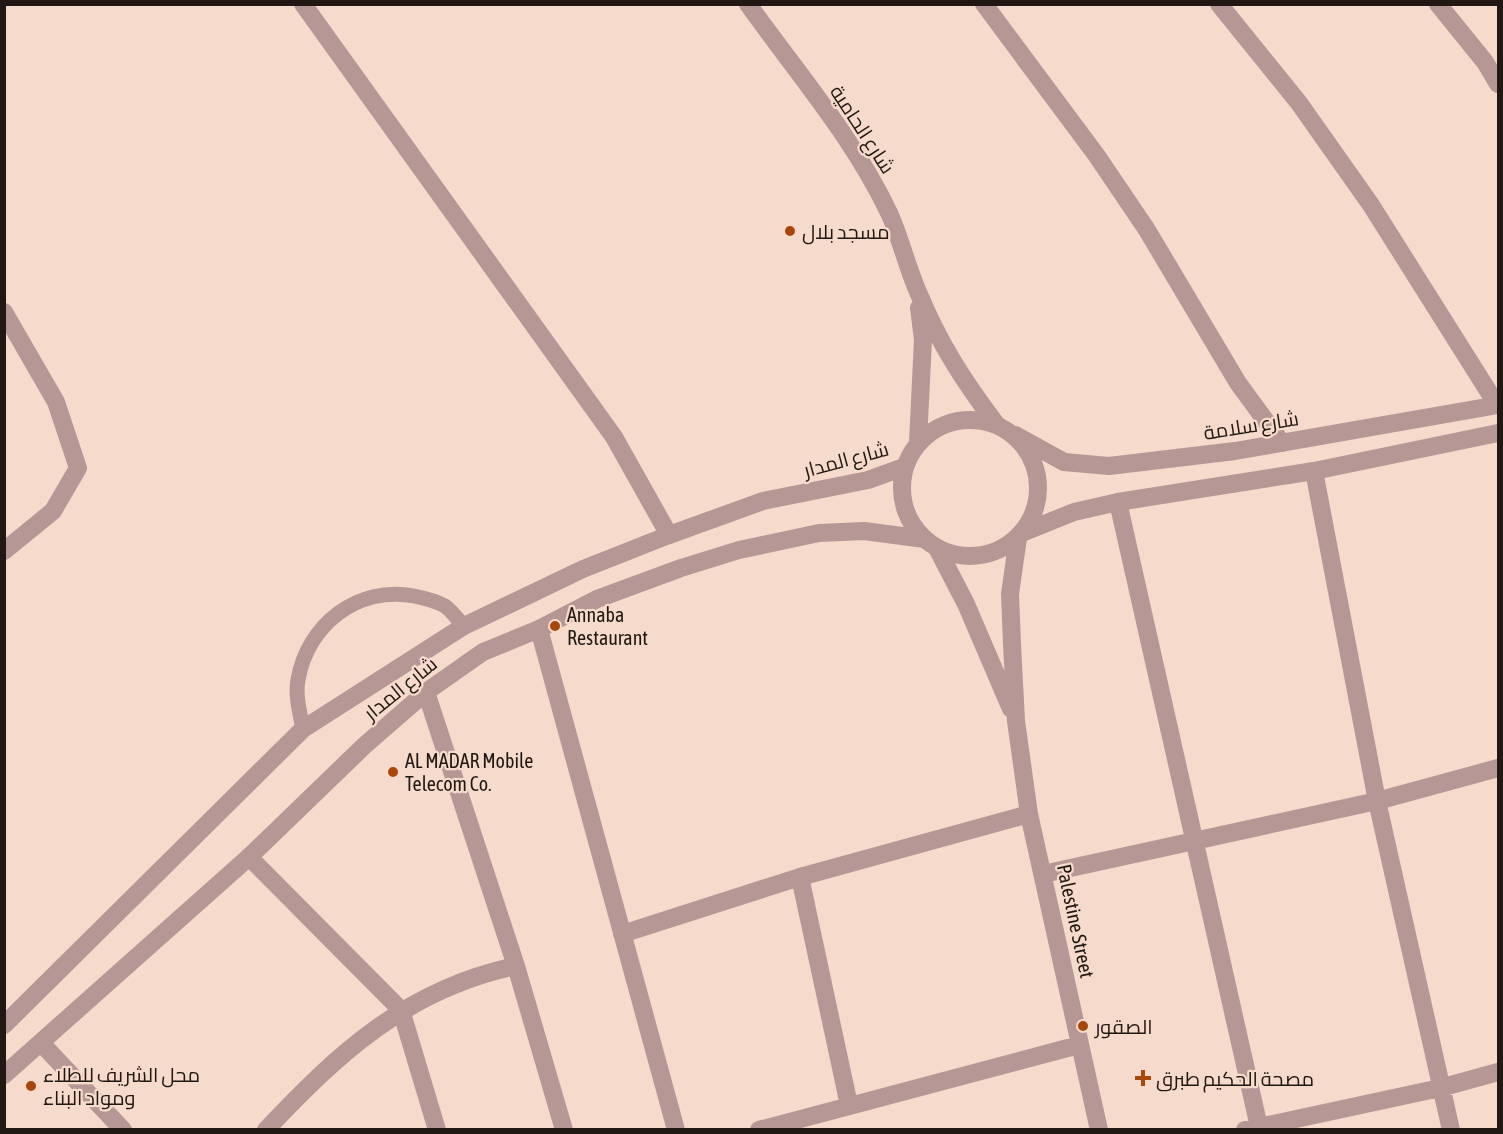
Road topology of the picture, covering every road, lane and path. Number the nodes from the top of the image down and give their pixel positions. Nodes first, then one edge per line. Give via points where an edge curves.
1 (303, 4) edge
2 (984, 4) edge
3 (1219, 4) edge
4 (1438, 4) edge
5 (757, 8) edge
6 (1492, 58) edge
7 (1498, 84) edge
8 (917, 291) junction
9 (4, 312) edge
10 (1498, 405) edge
11 (996, 424) junction
12 (1498, 434) edge
13 (1015, 435) junction
14 (918, 442) junction
15 (1282, 443) junction
16 (904, 467) junction
17 (1314, 471) junction
18 (1118, 502) junction
19 (669, 535) junction
20 (1020, 536) junction
21 (931, 544) junction
22 (4, 551) edge
23 (464, 626) junction
24 (539, 629) junction
25 (426, 692) junction
26 (1016, 721) junction
27 (303, 729) junction
28 (1498, 768) edge
29 (1377, 801) junction
30 (1029, 814) junction
31 (1194, 842) junction
32 (249, 857) junction
33 (1043, 874) junction
34 (800, 878) junction
35 (622, 934) junction
36 (516, 966) junction
37 (401, 1010) junction
38 (6, 1020) edge
39 (42, 1044) junction
40 (1079, 1045) junction
41 (1498, 1072) edge
42 (4, 1075) edge
43 (1440, 1088) junction
44 (849, 1105) junction
45 (1252, 1128) edge
46 (762, 1129) edge
47 (123, 1130) edge
48 (266, 1130) edge
49 (436, 1130) edge
50 (564, 1130) edge
51 (676, 1130) edge
52 (1099, 1130) edge
53 (1451, 1130) edge

1 - 19 street via 614,437
2 - 15 street via 1097,156 1147,230 1238,383
3 - 10 street via 1299,103 1358,186
4 - 6 street
5 - 8 street, شارع الحامية via 850,144 890,215
6 - 7 street
8 - 11 street via 960,376
8 - 14 street via 923,340
9 - 22 street via 56,402 78,468 53,511
10 - 15 street, شارع سلامة
11 - 13 street
11 - 14 street via 968,418 940,425
12 - 17 street
13 - 15 street, شارع سلامة via 1064,462 1109,466 1162,462
13 - 20 street via 1029,452 1037,472 1038,494 1033,515
14 - 16 street
16 - 19 street, شارع المدار via 867,480 763,501
16 - 21 street via 903,506 912,524
17 - 18 street
17 - 29 street
18 - 20 street via 1074,512
18 - 31 street
19 - 23 street, شارع المدار via 583,569
20 - 21 street via 988,554 954,555
20 - 26 street via 1010,594
21 - 24 street, شارع المدار via 864,531 773,541 681,567 597,599
21 - 26 street via 966,603
23 - 27 street, شارع المدار
23 - 27 lane via 445,606 404,594 371,598 341,610 311,641 302,661 297,704
24 - 25 street, شارع المدار via 483,652
24 - 35 street
25 - 32 street, شارع المدار
25 - 36 street
26 - 30 street, Palestine Street
27 - 38 street, شارع المدار
28 - 29 street
29 - 31 street
29 - 43 street
30 - 33 street, Palestine Street
30 - 34 street
31 - 33 street
31 - 45 street
32 - 37 street
32 - 39 street, شارع المدار
33 - 40 street, Palestine Street
34 - 35 street
34 - 44 street
35 - 51 street
36 - 37 street via 454,985
36 - 50 street
37 - 48 street via 339,1055
37 - 49 street
39 - 42 street, شارع المدار
39 - 47 street
40 - 44 street
40 - 52 street, Palestine Street
41 - 43 street
43 - 45 street
43 - 53 street
44 - 46 street

